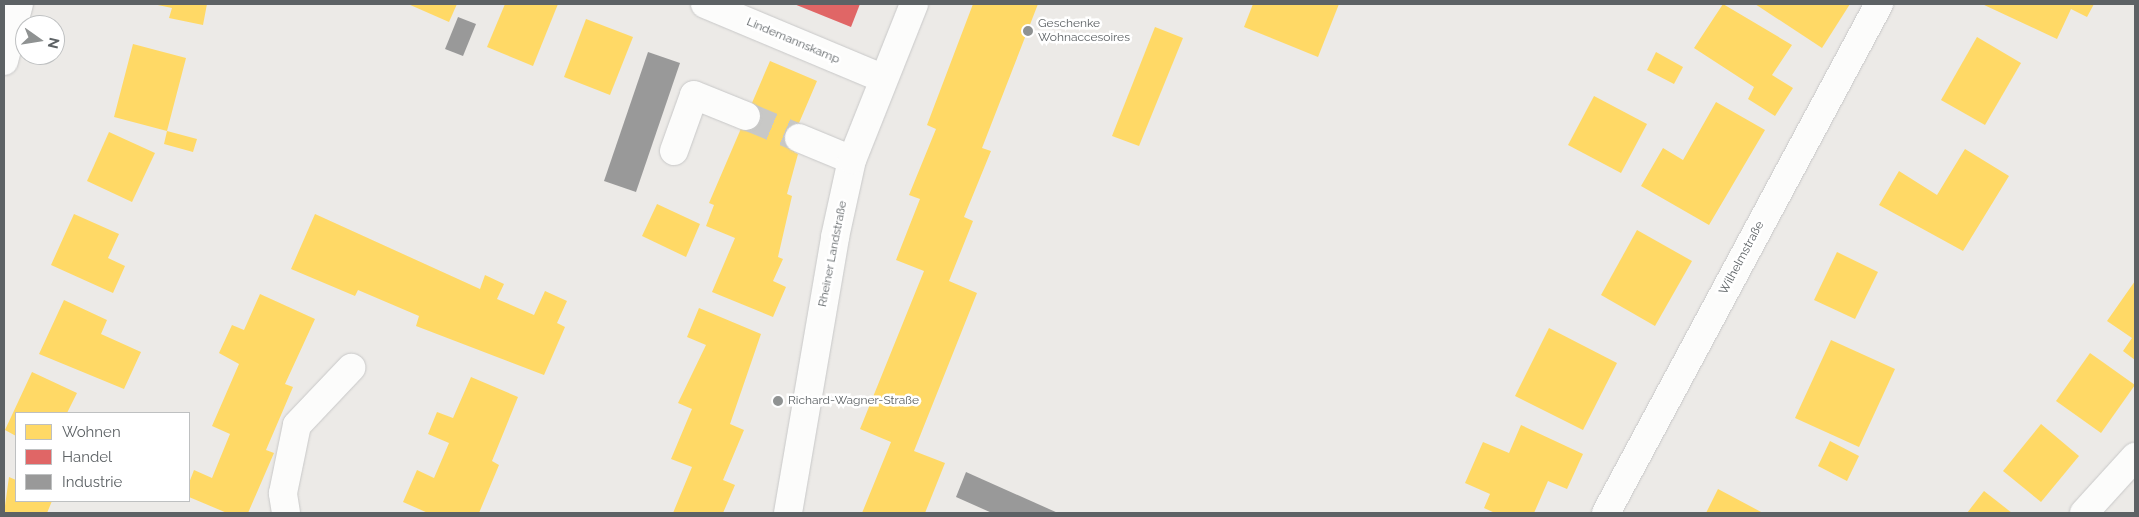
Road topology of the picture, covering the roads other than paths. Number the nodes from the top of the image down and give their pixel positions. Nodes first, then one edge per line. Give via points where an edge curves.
1 (19, 4) edge
2 (705, 4) edge
3 (914, 4) edge
4 (1879, 4) edge
5 (4, 61) edge
6 (882, 78) junction
7 (746, 116) tunnel mouth
8 (799, 138) tunnel mouth
9 (674, 151) dead end
10 (852, 160) junction
11 (351, 368) dead end
12 (2135, 456) edge
13 (286, 513) edge
14 (788, 513) edge
15 (1606, 513) edge
16 (2084, 513) edge

1 - 5 street
2 - 6 street, Lindemannskamp
3 - 6 street, Rheiner Landstraße
4 - 15 street, Wilhelmstraße
6 - 10 street, Rheiner Landstraße
7 - 9 street via 694,95
8 - 10 street
10 - 14 street, Rheiner Landstraße via 835,237
11 - 13 street via 297,425 283,493
12 - 16 street

